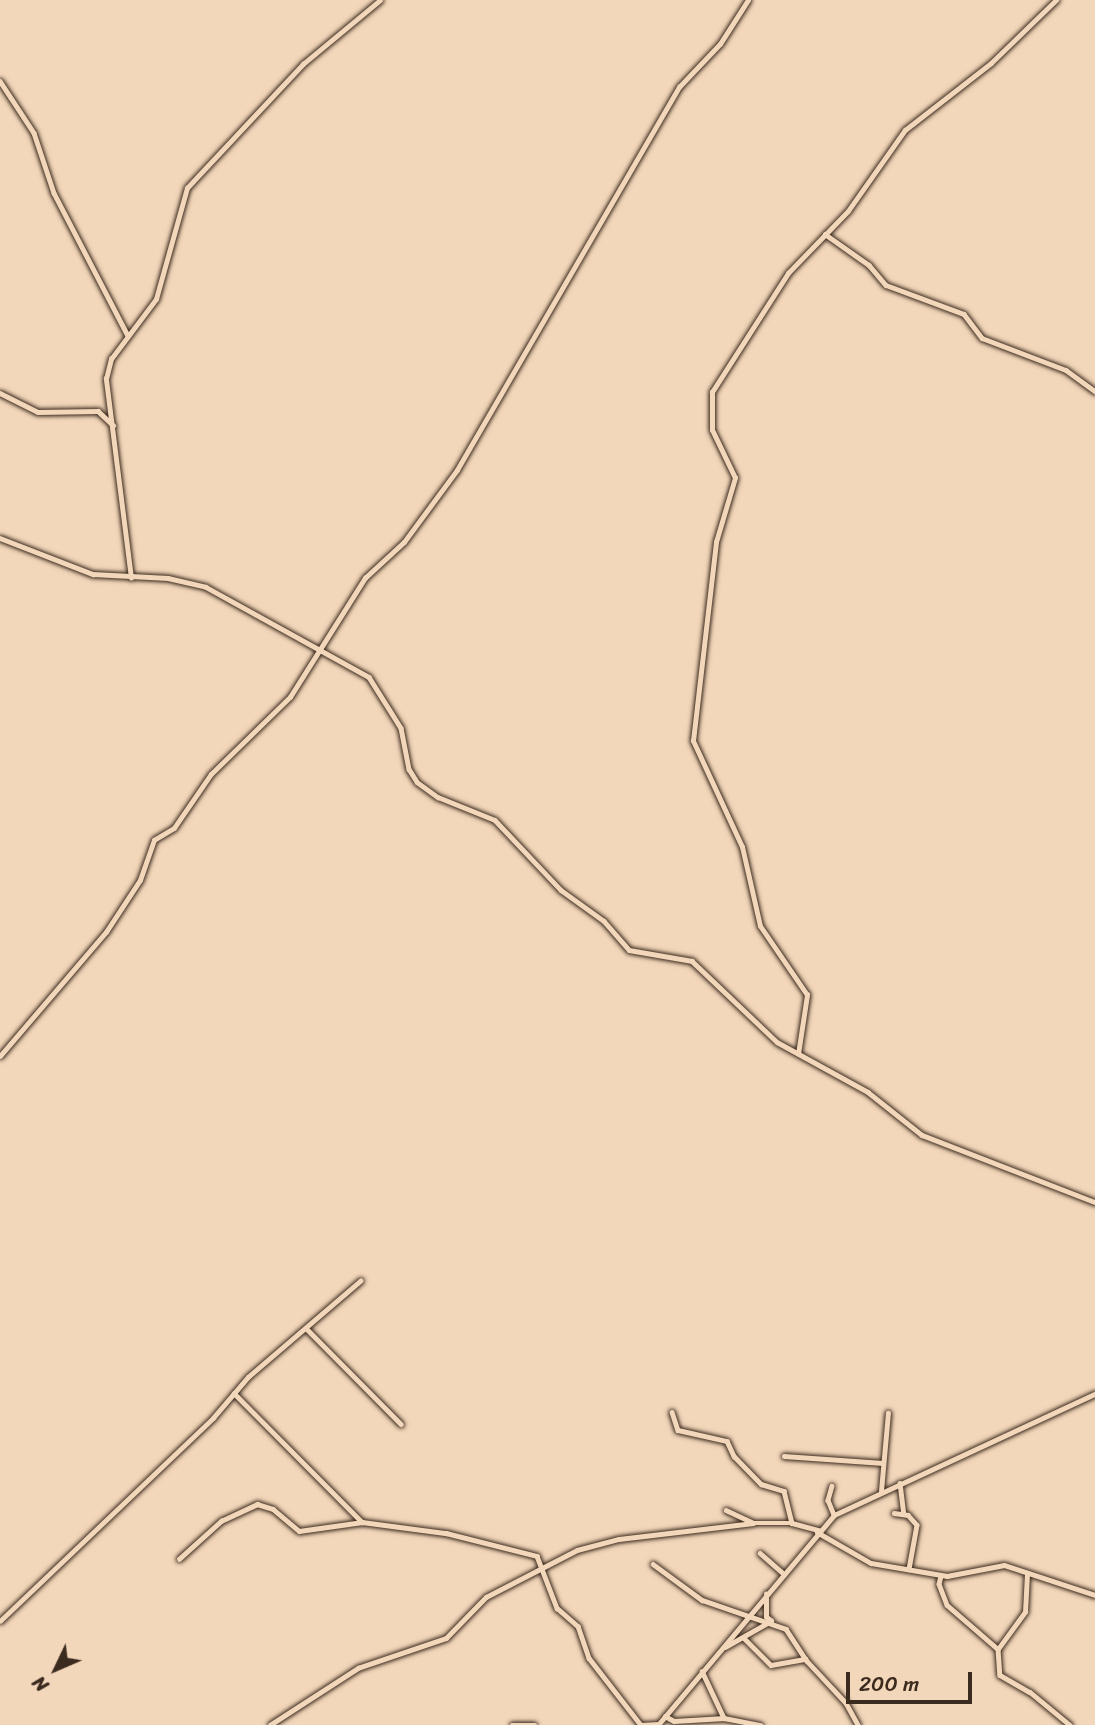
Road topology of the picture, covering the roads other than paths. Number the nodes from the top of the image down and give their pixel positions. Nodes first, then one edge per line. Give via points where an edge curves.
1 (380, 0) edge
2 (748, 0) edge
3 (1056, 0) edge
4 (0, 81) edge
5 (825, 234) junction
6 (128, 337) junction
7 (1095, 391) edge
8 (0, 393) edge
9 (113, 426) junction
10 (0, 538) edge
11 (131, 578) junction
12 (318, 649) junction
13 (798, 1055) junction
14 (0, 1056) edge
15 (1095, 1202) edge
16 (360, 1281) dead end
17 (306, 1328) junction
18 (234, 1393) junction
19 (1095, 1394) edge
20 (672, 1412) dead end
21 (888, 1413) dead end
22 (401, 1424) dead end
23 (784, 1456) dead end
24 (883, 1463) junction
25 (900, 1483) junction
26 (832, 1486) dead end
27 (881, 1492) junction
28 (726, 1510) dead end
29 (894, 1513) dead end
30 (904, 1514) junction
31 (834, 1515) junction
32 (362, 1522) junction
33 (752, 1523) junction
34 (792, 1523) junction
35 (818, 1531) junction
36 (760, 1553) dead end
37 (178, 1559) dead end
38 (653, 1564) dead end
39 (541, 1565) junction
40 (909, 1569) junction
41 (782, 1572) junction
42 (1027, 1574) junction
43 (942, 1576) junction
44 (766, 1593) junction
45 (1095, 1595) edge
46 (751, 1613) junction
47 (0, 1621) edge
48 (771, 1621) junction
49 (743, 1638) junction
50 (721, 1649) junction
51 (998, 1649) junction
52 (805, 1659) junction
53 (702, 1671) junction
54 (665, 1716) junction
55 (724, 1718) junction
56 (690, 1722) edge
57 (658, 1724) edge
58 (270, 1725) edge
59 (512, 1725) edge
60 (536, 1725) edge
61 (641, 1725) edge
62 (760, 1725) edge
63 (858, 1725) edge
64 (1070, 1725) edge

1 - 6 street via 303,64 187,188 156,299
2 - 12 street via 724,40 695,67 671,99 552,313 457,470 404,542 365,578
3 - 5 street via 991,64 905,130 854,203
4 - 6 street via 34,133 54,193
5 - 7 street via 869,265 880,281 964,314 982,338 1066,370
5 - 13 street via 781,283 713,390 711,427 736,475 716,542 701,688 692,728 701,764 742,847 760,926 807,995
6 - 9 street via 107,369
8 - 9 street via 38,412 98,411
9 - 11 street
10 - 11 street via 86,573
11 - 12 street via 178,580 206,587
12 - 13 street via 372,680 401,728 411,773 424,788 491,817 566,895 604,921 629,950 695,962 759,1027
12 - 14 street via 285,704 212,774 174,828 155,839 140,880 106,932
13 - 15 street via 868,1092 922,1135
16 - 17 street
17 - 18 street
17 - 22 street
18 - 32 street
18 - 47 street
19 - 25 street
20 - 34 street via 678,1430 727,1441 734,1456 761,1484 784,1490
21 - 24 street
23 - 24 street
24 - 27 street
25 - 27 street
25 - 30 street
26 - 31 street via 828,1500
27 - 31 street
28 - 33 street
29 - 30 street
30 - 40 street via 918,1526
31 - 35 street
32 - 37 street via 299,1531 273,1509 257,1504 221,1521
32 - 39 street via 510,1547 537,1556
33 - 34 street
33 - 39 street via 619,1539
34 - 35 street
35 - 40 street via 866,1561
35 - 41 street
36 - 41 street
38 - 46 street via 690,1594
39 - 58 street via 486,1597 446,1638 358,1668
39 - 61 street via 557,1608 578,1626 589,1658
40 - 43 street
41 - 44 street
42 - 43 street via 1004,1565
42 - 45 street
42 - 51 street via 1024,1615
43 - 51 street via 939,1584 947,1605
44 - 46 street
44 - 48 street via 766,1617
46 - 48 street
46 - 50 street
48 - 49 street
48 - 52 street via 786,1629
49 - 50 street
49 - 52 street via 771,1665
50 - 53 street
51 - 64 street via 1000,1675 1030,1692
52 - 63 street via 846,1703
53 - 54 street
53 - 55 street
54 - 56 street
54 - 57 street
55 - 56 street
55 - 62 street
57 - 61 street
59 - 60 street

